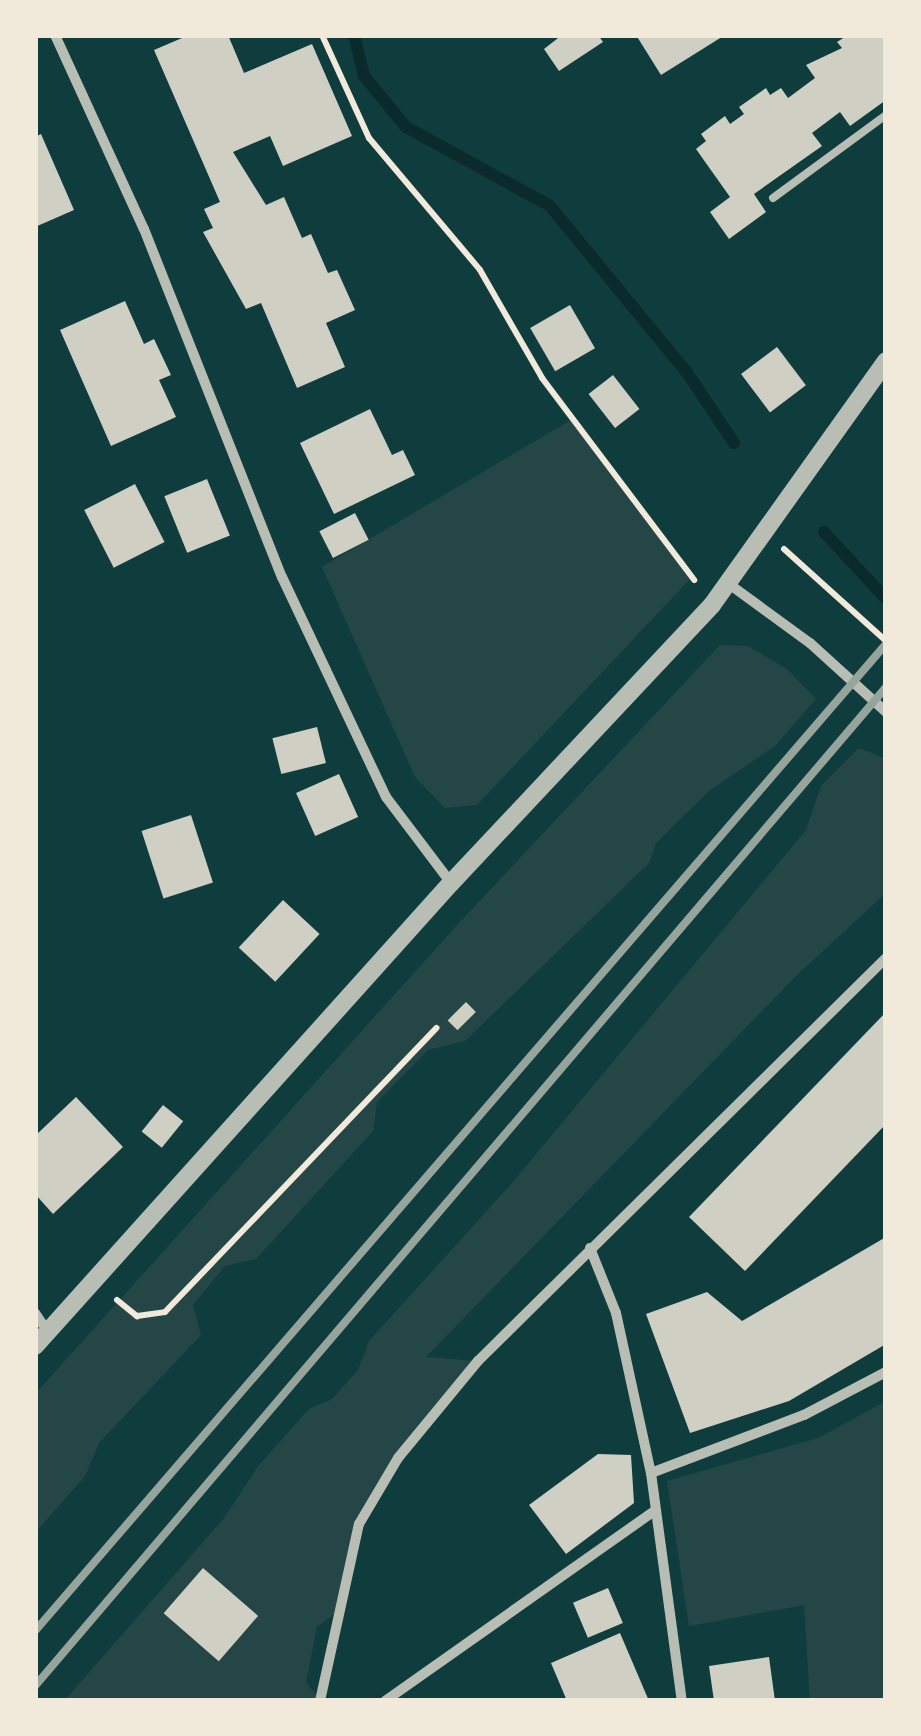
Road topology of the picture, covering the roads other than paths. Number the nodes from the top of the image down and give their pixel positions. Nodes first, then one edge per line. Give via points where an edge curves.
1 (54, 35) edge
2 (886, 116) edge
3 (773, 198) dead end
4 (883, 371) edge
5 (729, 584) junction
6 (886, 712) edge
7 (451, 882) junction
8 (886, 958) edge
9 (590, 1248) junction
10 (35, 1313) edge
11 (42, 1339) edge
12 (886, 1372) edge
13 (651, 1473) junction
14 (652, 1513) junction
15 (320, 1701) edge
16 (386, 1701) edge
17 (682, 1701) edge

1 - 7 street via 144,230 282,577 386,797
2 - 3 lane
4 - 5 street
5 - 6 street via 810,643
5 - 7 street
7 - 11 street
8 - 9 street
9 - 13 street via 616,1313
9 - 15 street via 478,1361 398,1458 358,1524
10 - 11 street
12 - 13 street via 804,1415
13 - 14 street
14 - 16 street
14 - 17 street

